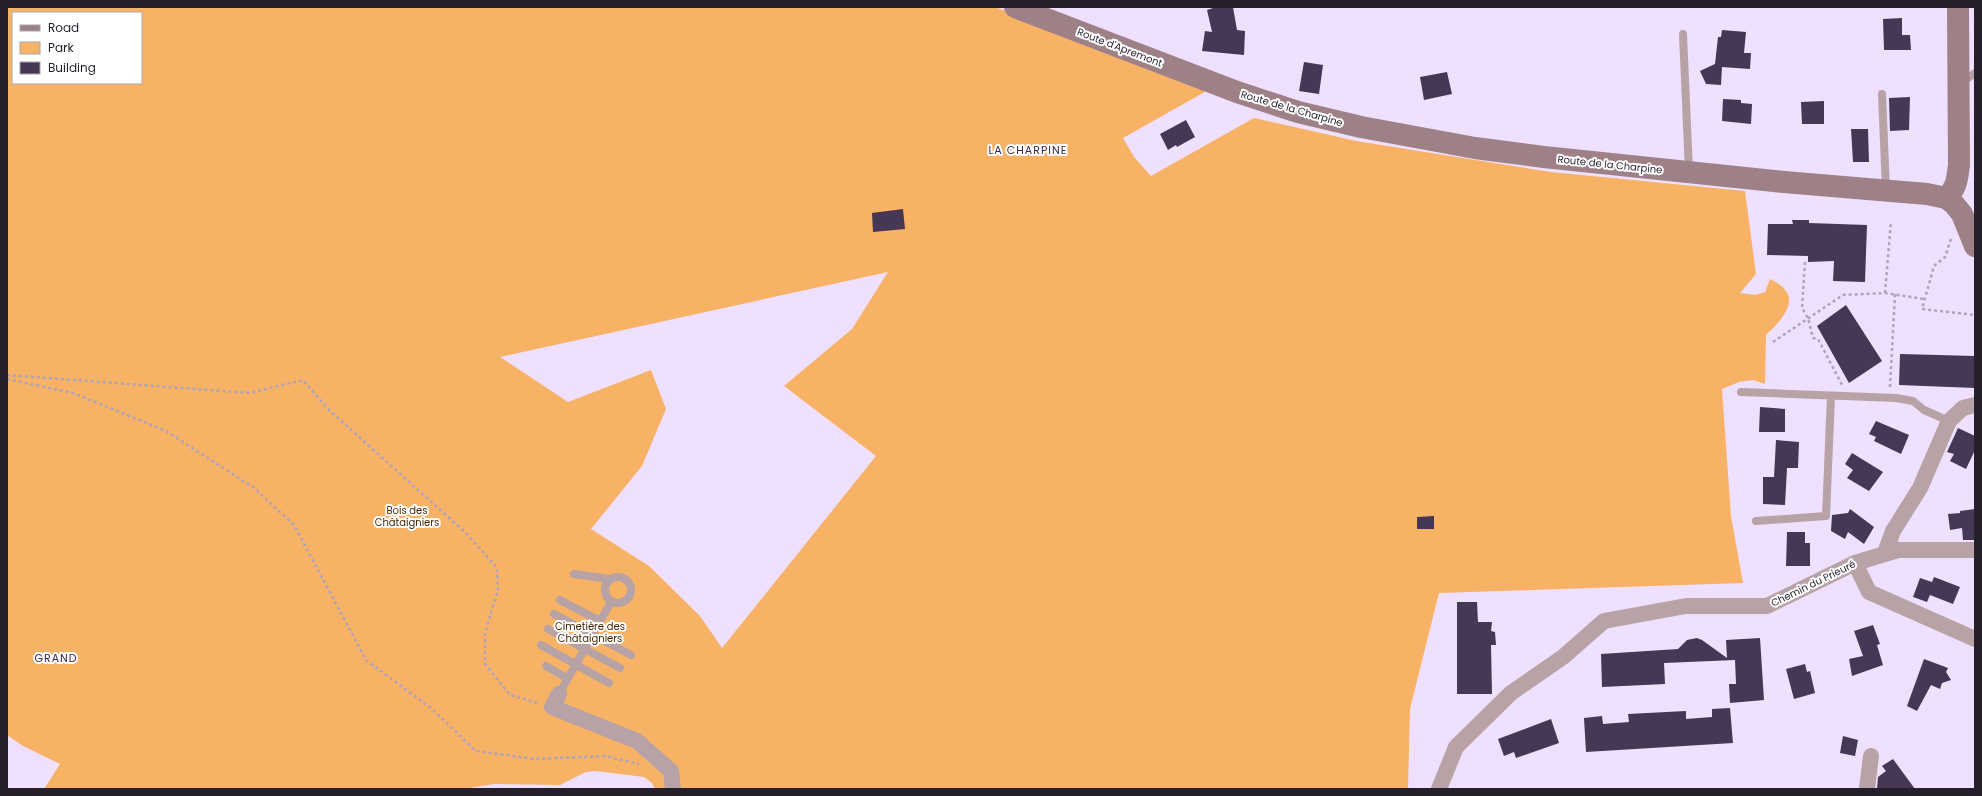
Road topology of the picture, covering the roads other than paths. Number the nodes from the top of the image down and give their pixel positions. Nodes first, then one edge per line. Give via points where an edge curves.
1 (1015, 7) edge
2 (1958, 7) edge
3 (1683, 34) dead end
4 (1967, 79) edge
5 (1224, 87) joint
6 (1882, 94) dead end
7 (1689, 173) junction
8 (1886, 191) junction
9 (1946, 198) junction
10 (1972, 238) edge
11 (1742, 392) dead end
12 (1831, 396) junction
13 (1975, 405) edge
14 (1949, 421) junction
15 (1756, 521) dead end
16 (1975, 550) edge
17 (1885, 553) junction
18 (1855, 563) junction
19 (574, 574) dead end
20 (609, 579) junction
21 (560, 600) dead end
22 (612, 602) junction
23 (554, 614) dead end
24 (600, 621) junction
25 (548, 629) dead end
26 (592, 634) junction
27 (1975, 639) edge
28 (541, 645) dead end
29 (584, 649) junction
30 (631, 654) dead end
31 (575, 664) junction
32 (546, 666) dead end
33 (620, 668) dead end
34 (567, 678) junction
35 (609, 683) dead end
36 (556, 701) joint
37 (1871, 756) dead end
38 (673, 789) edge
39 (1439, 789) edge
40 (1867, 789) edge

1 - 5 main road, Route d'Apremont
2 - 4 main road
3 - 7 lane
4 - 9 main road via 1957,184
5 - 7 main road, Route de la Charpine via 1298,112 1390,133 1513,153
6 - 8 lane
7 - 8 main road, Route de la Charpine
8 - 9 main road, Route de la Charpine
9 - 10 main road via 1962,214
11 - 12 lane
12 - 14 lane via 1889,397 1912,401 1924,410
12 - 15 lane via 1826,516
13 - 14 street via 1962,408
14 - 17 street via 1920,488 1893,531
16 - 17 street, Chemin du Prieuré via 1898,550
17 - 18 street, Chemin du Prieuré
18 - 27 street via 1869,592
18 - 39 street, Chemin du Prieuré via 1767,606 1686,606 1604,621 1563,657 1511,693 1456,747
19 - 20 lane
20 - 22 lane via 605,594
20 - 22 lane via 619,576 631,586 626,600 622,603
21 - 24 lane
22 - 24 lane
23 - 26 lane
24 - 26 lane
25 - 29 lane
26 - 29 lane
26 - 30 lane
28 - 31 lane
29 - 31 lane
29 - 33 lane
31 - 34 lane
31 - 35 lane
32 - 34 lane
34 - 36 lane
36 - 38 street via 637,741 671,771
37 - 40 street

